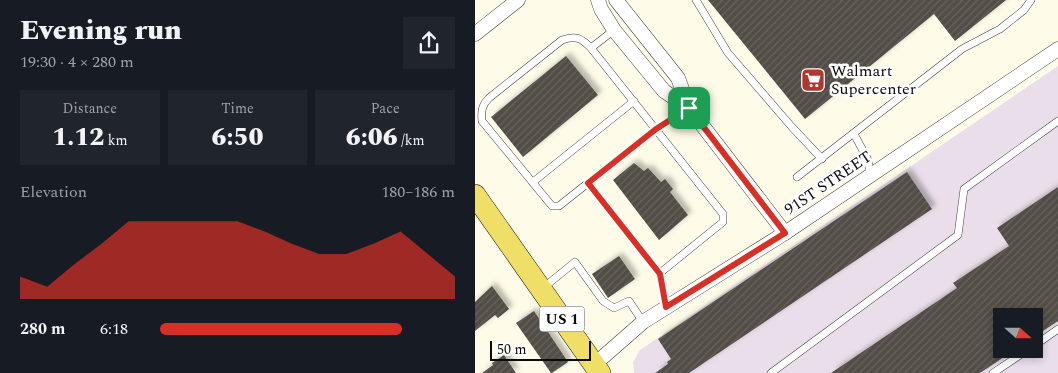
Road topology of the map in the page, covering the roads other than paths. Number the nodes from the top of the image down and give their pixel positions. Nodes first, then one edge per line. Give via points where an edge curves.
1 (518, 0) edge
2 (598, 0) edge
3 (616, 0) edge
4 (696, 0) edge
5 (1031, 0) edge
6 (614, 30) junction
7 (475, 34) edge
8 (591, 48) junction
9 (1058, 50) edge
10 (633, 101) junction
11 (689, 108) junction
12 (1058, 121) edge
13 (656, 129) junction
14 (853, 134) junction
15 (822, 159) junction
16 (871, 175) junction
17 (797, 177) dead end
18 (533, 182) junction
19 (588, 183) junction
20 (475, 195) edge
21 (785, 233) junction
22 (660, 274) junction
23 (541, 290) junction
24 (666, 307) junction
25 (643, 322) junction
26 (1058, 329) edge
27 (1043, 340) edge
28 (1016, 358) edge
29 (598, 369) edge
30 (771, 373) edge
31 (993, 373) edge

1 - 7 street
2 - 6 street
3 - 11 street via 678,78
4 - 15 lane via 728,53
5 - 14 lane via 1024,10 1000,29 962,49
6 - 8 lane
6 - 11 street via 664,91
8 - 10 lane
8 - 18 lane via 579,38 562,40 483,104 482,121
9 - 16 street, 91ST STREET
10 - 13 lane
10 - 18 lane
11 - 13 lane
11 - 21 street
12 - 30 lane via 964,189 958,235
13 - 19 lane
13 - 22 lane via 723,214 723,222
14 - 15 lane
14 - 16 lane via 868,160
15 - 17 lane
16 - 21 street, 91ST STREET
18 - 19 lane via 552,206 559,206
19 - 22 lane
20 - 23 main road, US 1
21 - 24 street, 91ST STREET
22 - 24 lane
23 - 25 lane via 575,262 603,301 615,308 629,301
23 - 29 main road, US 1
24 - 25 street, 91ST STREET
25 - 29 street, 91ST STREET
26 - 27 lane
28 - 31 lane

